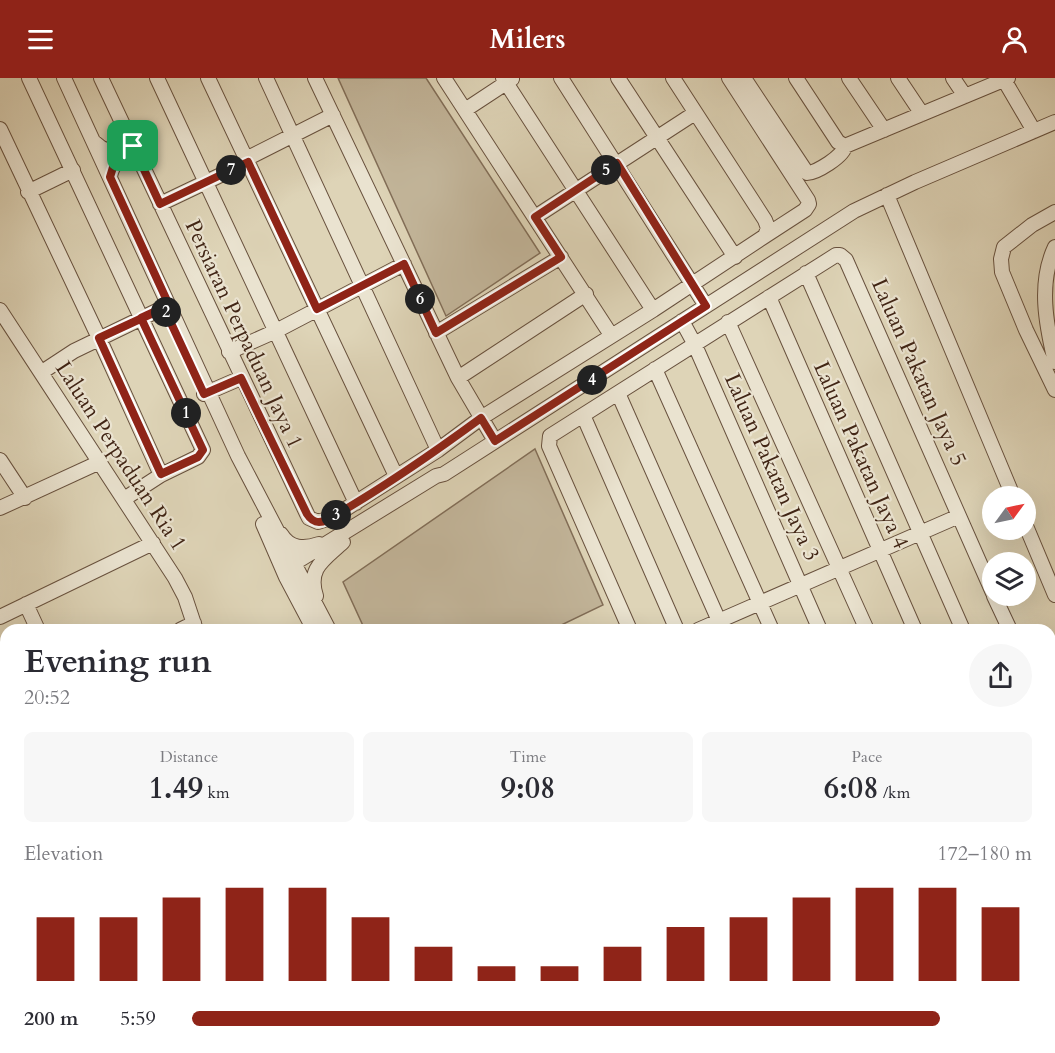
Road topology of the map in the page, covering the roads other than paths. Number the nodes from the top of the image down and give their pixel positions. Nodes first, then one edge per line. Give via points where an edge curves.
1 (29, 78) edge
2 (58, 78) edge
3 (64, 78) edge
4 (101, 78) edge
5 (157, 78) edge
6 (208, 78) edge
7 (266, 78) edge
8 (315, 78) edge
9 (444, 78) edge
10 (561, 78) edge
11 (618, 78) edge
12 (673, 78) edge
13 (729, 78) edge
14 (744, 78) edge
15 (796, 78) edge
16 (849, 78) edge
17 (898, 78) edge
18 (953, 78) edge
19 (1005, 79) edge
20 (508, 80) edge
21 (965, 96) junction
22 (465, 110) junction
23 (695, 112) junction
24 (922, 114) junction
25 (333, 115) junction
26 (1055, 122) edge
27 (0, 129) edge
28 (884, 130) junction
29 (1034, 131) junction
30 (293, 136) junction
31 (657, 137) junction
32 (94, 142) junction
33 (133, 146) junction
34 (845, 146) junction
35 (247, 161) junction
36 (617, 163) junction
37 (73, 170) junction
38 (110, 177) junction
39 (206, 182) junction
40 (576, 190) junction
41 (28, 192) junction
42 (887, 195) junction
43 (160, 204) junction
44 (1055, 212) edge
45 (535, 217) junction
46 (765, 236) junction
47 (1055, 246) edge
48 (735, 256) junction
49 (561, 257) junction
50 (404, 264) junction
51 (806, 273) junction
52 (692, 284) junction
53 (361, 286) junction
54 (586, 294) junction
55 (769, 297) junction
56 (167, 306) junction
57 (706, 306) junction
58 (317, 309) junction
59 (0, 310) edge
60 (653, 310) junction
61 (141, 318) junction
62 (682, 321) junction
63 (728, 322) junction
64 (1046, 323) junction
65 (1026, 330) junction
66 (276, 331) junction
67 (436, 333) junction
68 (611, 335) junction
69 (99, 338) junction
70 (694, 343) junction
71 (229, 352) junction
72 (1055, 362) edge
73 (655, 369) junction
74 (42, 372) junction
75 (241, 378) junction
76 (458, 378) junction
77 (1055, 390) edge
78 (207, 393) junction
79 (618, 393) junction
80 (583, 415) junction
81 (481, 418) junction
82 (495, 441) junction
83 (438, 450) junction
84 (0, 460) edge
85 (100, 462) junction
86 (161, 474) junction
87 (396, 476) junction
88 (1009, 486) edge
89 (258, 496) junction
90 (25, 498) junction
91 (124, 499) junction
92 (356, 503) junction
93 (0, 508) edge
94 (959, 516) junction
95 (920, 532) junction
96 (269, 536) junction
97 (342, 539) junction
98 (1032, 540) edge
99 (153, 543) junction
100 (880, 550) junction
101 (982, 567) edge
102 (839, 568) junction
103 (294, 569) junction
104 (801, 585) junction
105 (1055, 596) edge
106 (760, 603) junction
107 (26, 604) junction
108 (999, 606) edge
109 (0, 616) edge
110 (35, 624) edge
111 (194, 624) edge
112 (313, 624) edge
113 (314, 624) edge
114 (326, 624) edge
115 (328, 624) edge
116 (627, 624) edge
117 (674, 624) edge
118 (721, 624) edge
119 (723, 624) edge
120 (769, 624) edge
121 (817, 624) edge
122 (864, 624) edge
123 (912, 624) edge
124 (960, 624) edge
125 (1007, 624) edge

1 - 37 street
2 - 56 street
3 - 32 street
4 - 33 street, Persiaran Perpaduan Jaya 1
5 - 39 street
6 - 35 street
7 - 30 street
8 - 25 street
9 - 22 street
10 - 36 street
11 - 31 street
12 - 23 street
13 - 46 street via 807,197 805,210
14 - 34 street via 807,173 843,153
15 - 34 street
16 - 28 street
17 - 24 street
18 - 21 street
19 - 21 street
19 - 29 street
20 - 22 street
20 - 40 street
21 - 24 street
22 - 45 street
23 - 31 street
23 - 46 street via 767,224
24 - 28 street
25 - 30 street
25 - 50 street
26 - 29 street
27 - 41 street
28 - 34 street
29 - 42 street
30 - 35 street
30 - 53 street
31 - 36 street
31 - 48 street
32 - 33 street via 104,150
32 - 38 street
33 - 38 street via 114,164
33 - 43 street, Persiaran Perpaduan Jaya 1
35 - 39 street
35 - 58 street
36 - 40 street
36 - 52 street
37 - 41 street
37 - 61 street
38 - 56 street
39 - 43 street
39 - 66 street
40 - 45 street
40 - 60 street
41 - 69 street
42 - 57 street via 854,211
42 - 88 street
43 - 71 street, Persiaran Perpaduan Jaya 1
44 - 65 street via 1004,247 1001,259 1002,272
45 - 49 street
46 - 48 street
47 - 64 street via 1046,281
48 - 52 street
49 - 54 street
49 - 67 street
50 - 53 street
50 - 67 street
51 - 55 street
51 - 94 street, Laluan Pakatan Jaya 5 via 836,255 844,256
51 - 95 street
52 - 57 street
52 - 60 street
53 - 58 street
53 - 83 street
54 - 68 street
54 - 76 street
55 - 63 street
55 - 100 street, Laluan Pakatan Jaya 4
56 - 61 street
56 - 78 street
57 - 62 street
58 - 66 street
58 - 87 street
59 - 74 street, Laluan Perpaduan Ria 1
60 - 68 street
61 - 69 street
61 - 86 street via 203,450 198,457
62 - 70 street, Laluan Pakatan Jaya 3
62 - 82 street
63 - 70 street
63 - 102 street
64 - 65 street
64 - 72 street
65 - 77 street
66 - 71 street
66 - 92 street
67 - 76 street
68 - 81 street
69 - 74 street
69 - 86 street
70 - 73 street
70 - 104 street, Laluan Pakatan Jaya 3
71 - 75 street, Persiaran Perpaduan Jaya 1
73 - 79 street
73 - 106 street
74 - 85 street, Laluan Perpaduan Ria 1
75 - 78 street
75 - 92 street, Persiaran Perpaduan Jaya 1 via 309,518 318,522
76 - 81 street
78 - 89 street
78 - 96 street
79 - 80 street
79 - 118 street
80 - 116 street via 552,434 549,446
80 - 117 street
81 - 82 street
81 - 83 street
82 - 97 street
83 - 87 street
84 - 90 street
85 - 90 street
85 - 91 street, Laluan Perpaduan Ria 1
86 - 91 street
87 - 92 street
89 - 97 street via 284,539 293,546 309,548
89 - 103 street
90 - 93 street
91 - 99 street, Laluan Perpaduan Ria 1
94 - 95 street
94 - 101 street, Laluan Pakatan Jaya 5
95 - 100 street
95 - 124 street
96 - 103 street
96 - 112 street via 286,577
97 - 103 street
97 - 115 street via 316,567 313,576 312,585
98 - 105 street
99 - 107 street
99 - 111 street, Laluan Perpaduan Ria 1 via 185,597
100 - 102 street
100 - 123 street, Laluan Pakatan Jaya 4
102 - 104 street
102 - 122 street
103 - 113 street via 292,578
103 - 114 street
104 - 106 street
104 - 121 street, Laluan Pakatan Jaya 3
106 - 119 street
106 - 120 street
107 - 109 street
107 - 110 street
108 - 125 street, Laluan Pakatan Jaya 5

